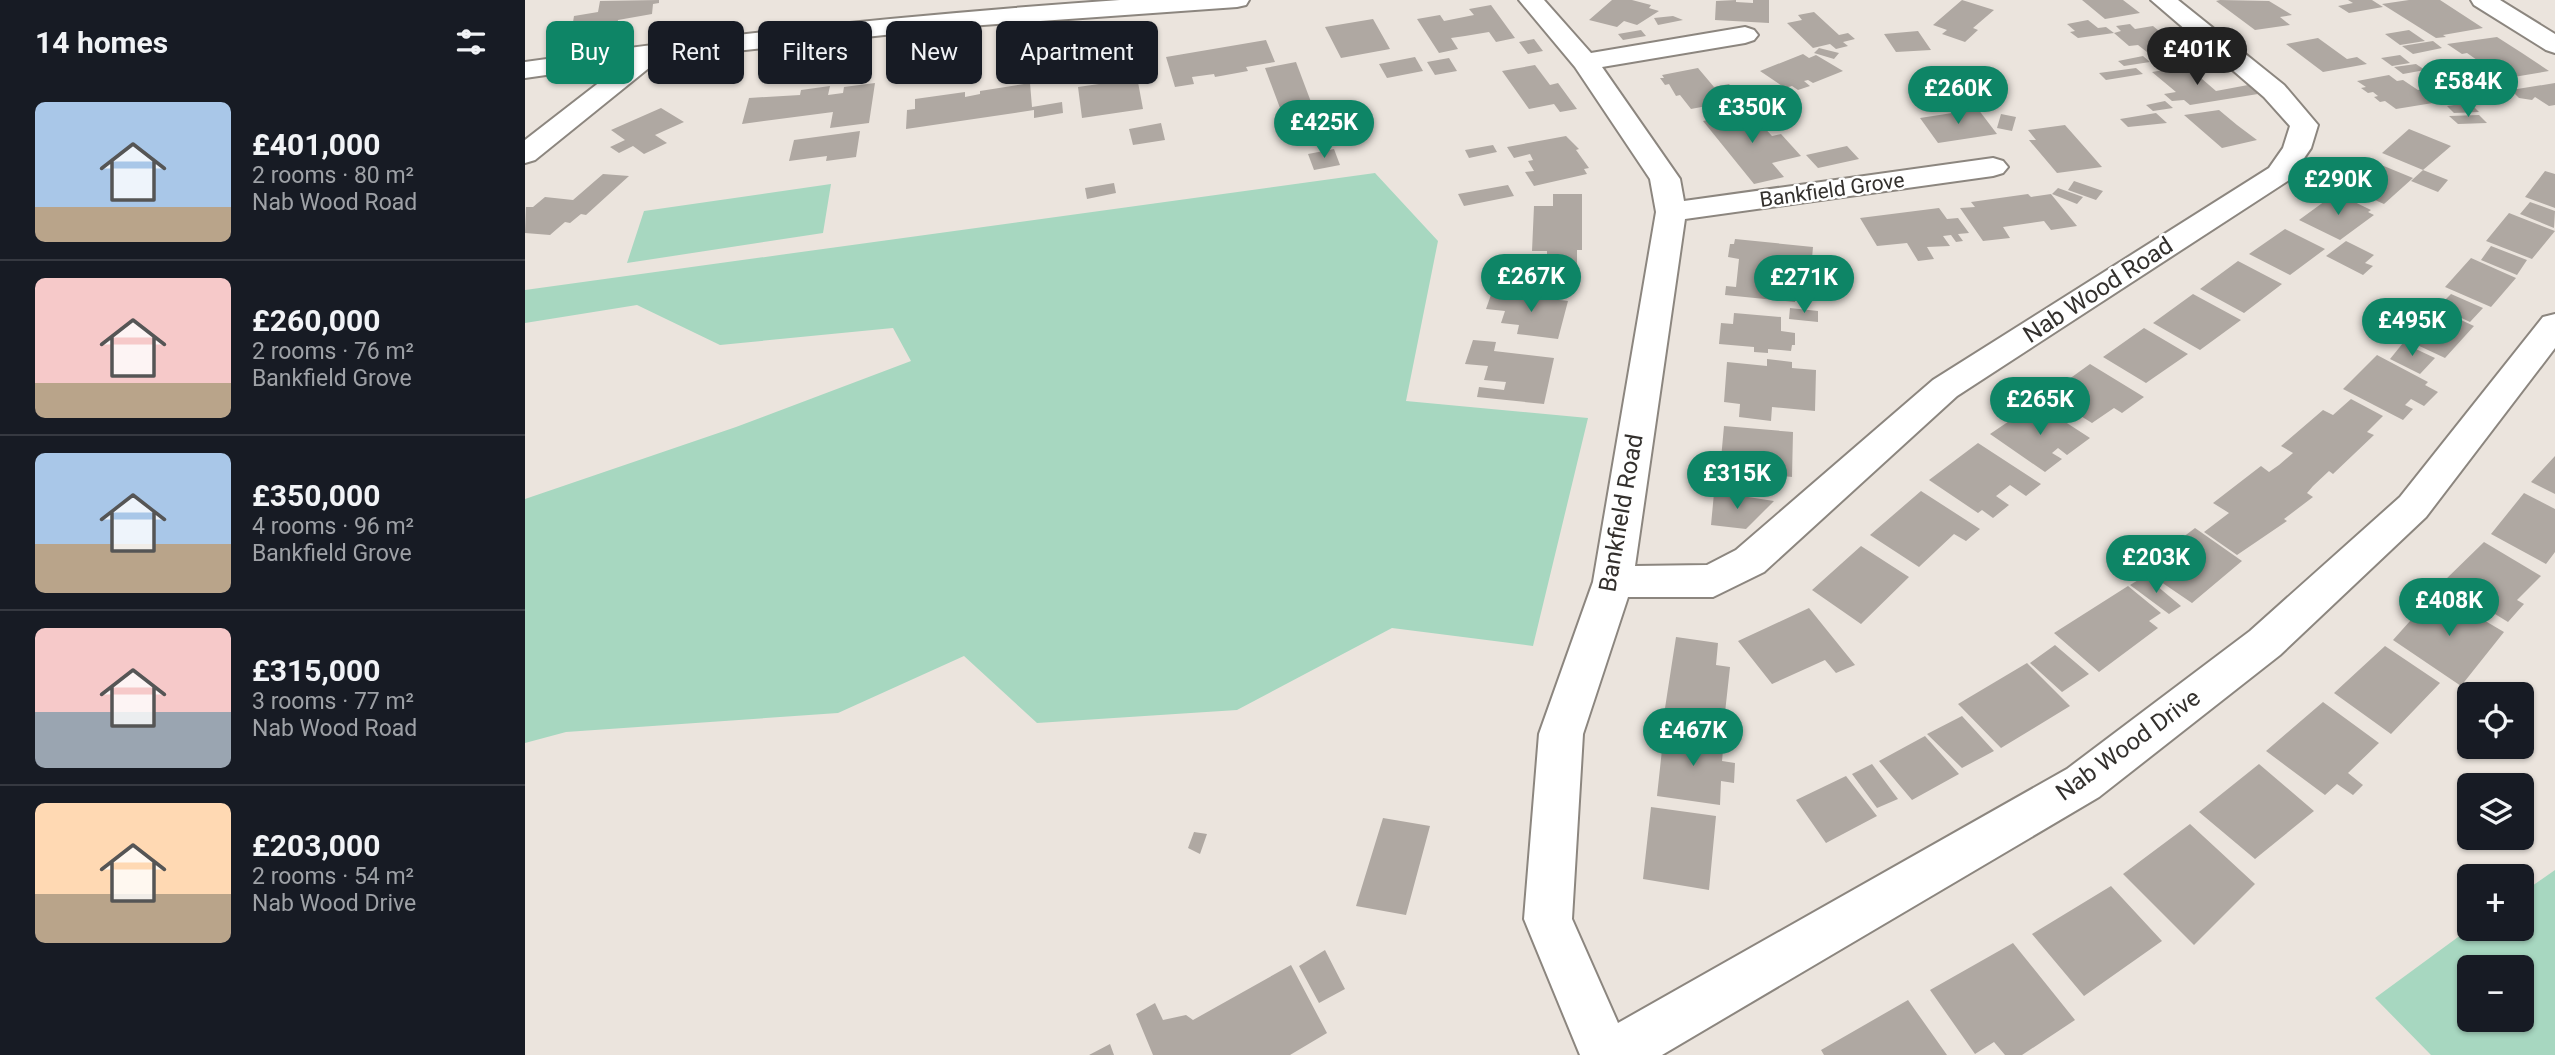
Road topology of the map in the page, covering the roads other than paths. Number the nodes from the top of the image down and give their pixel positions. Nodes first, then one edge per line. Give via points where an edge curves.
1 (1237, 0) edge
2 (1531, 0) edge
3 (2163, 0) edge
4 (2483, 0) edge
5 (1745, 35) dead end
6 (744, 41) edge
7 (2555, 45) edge
8 (648, 51) edge
9 (648, 57) edge
10 (1585, 62) junction
11 (525, 70) edge
12 (525, 154) edge
13 (1993, 167) dead end
14 (1671, 212) junction
15 (2555, 325) edge
16 (1613, 582) junction
17 (1606, 1055) edge
18 (1612, 1055) edge

1 - 6 street via 1037,11
2 - 10 street, Bankfield Road
3 - 16 street, Nab Wood Road via 2274,91 2304,125 2297,148 2279,174 1945,388 1750,561 1713,581
4 - 7 street
5 - 10 street
8 - 11 street
9 - 12 street
10 - 14 street, Bankfield Road via 1665,179
13 - 14 street, Bankfield Grove
14 - 16 street, Bankfield Road
15 - 18 street, Nab Wood Drive via 2413,507 2265,643 2083,783
16 - 17 street, Bankfield Road via 1561,734 1548,919

